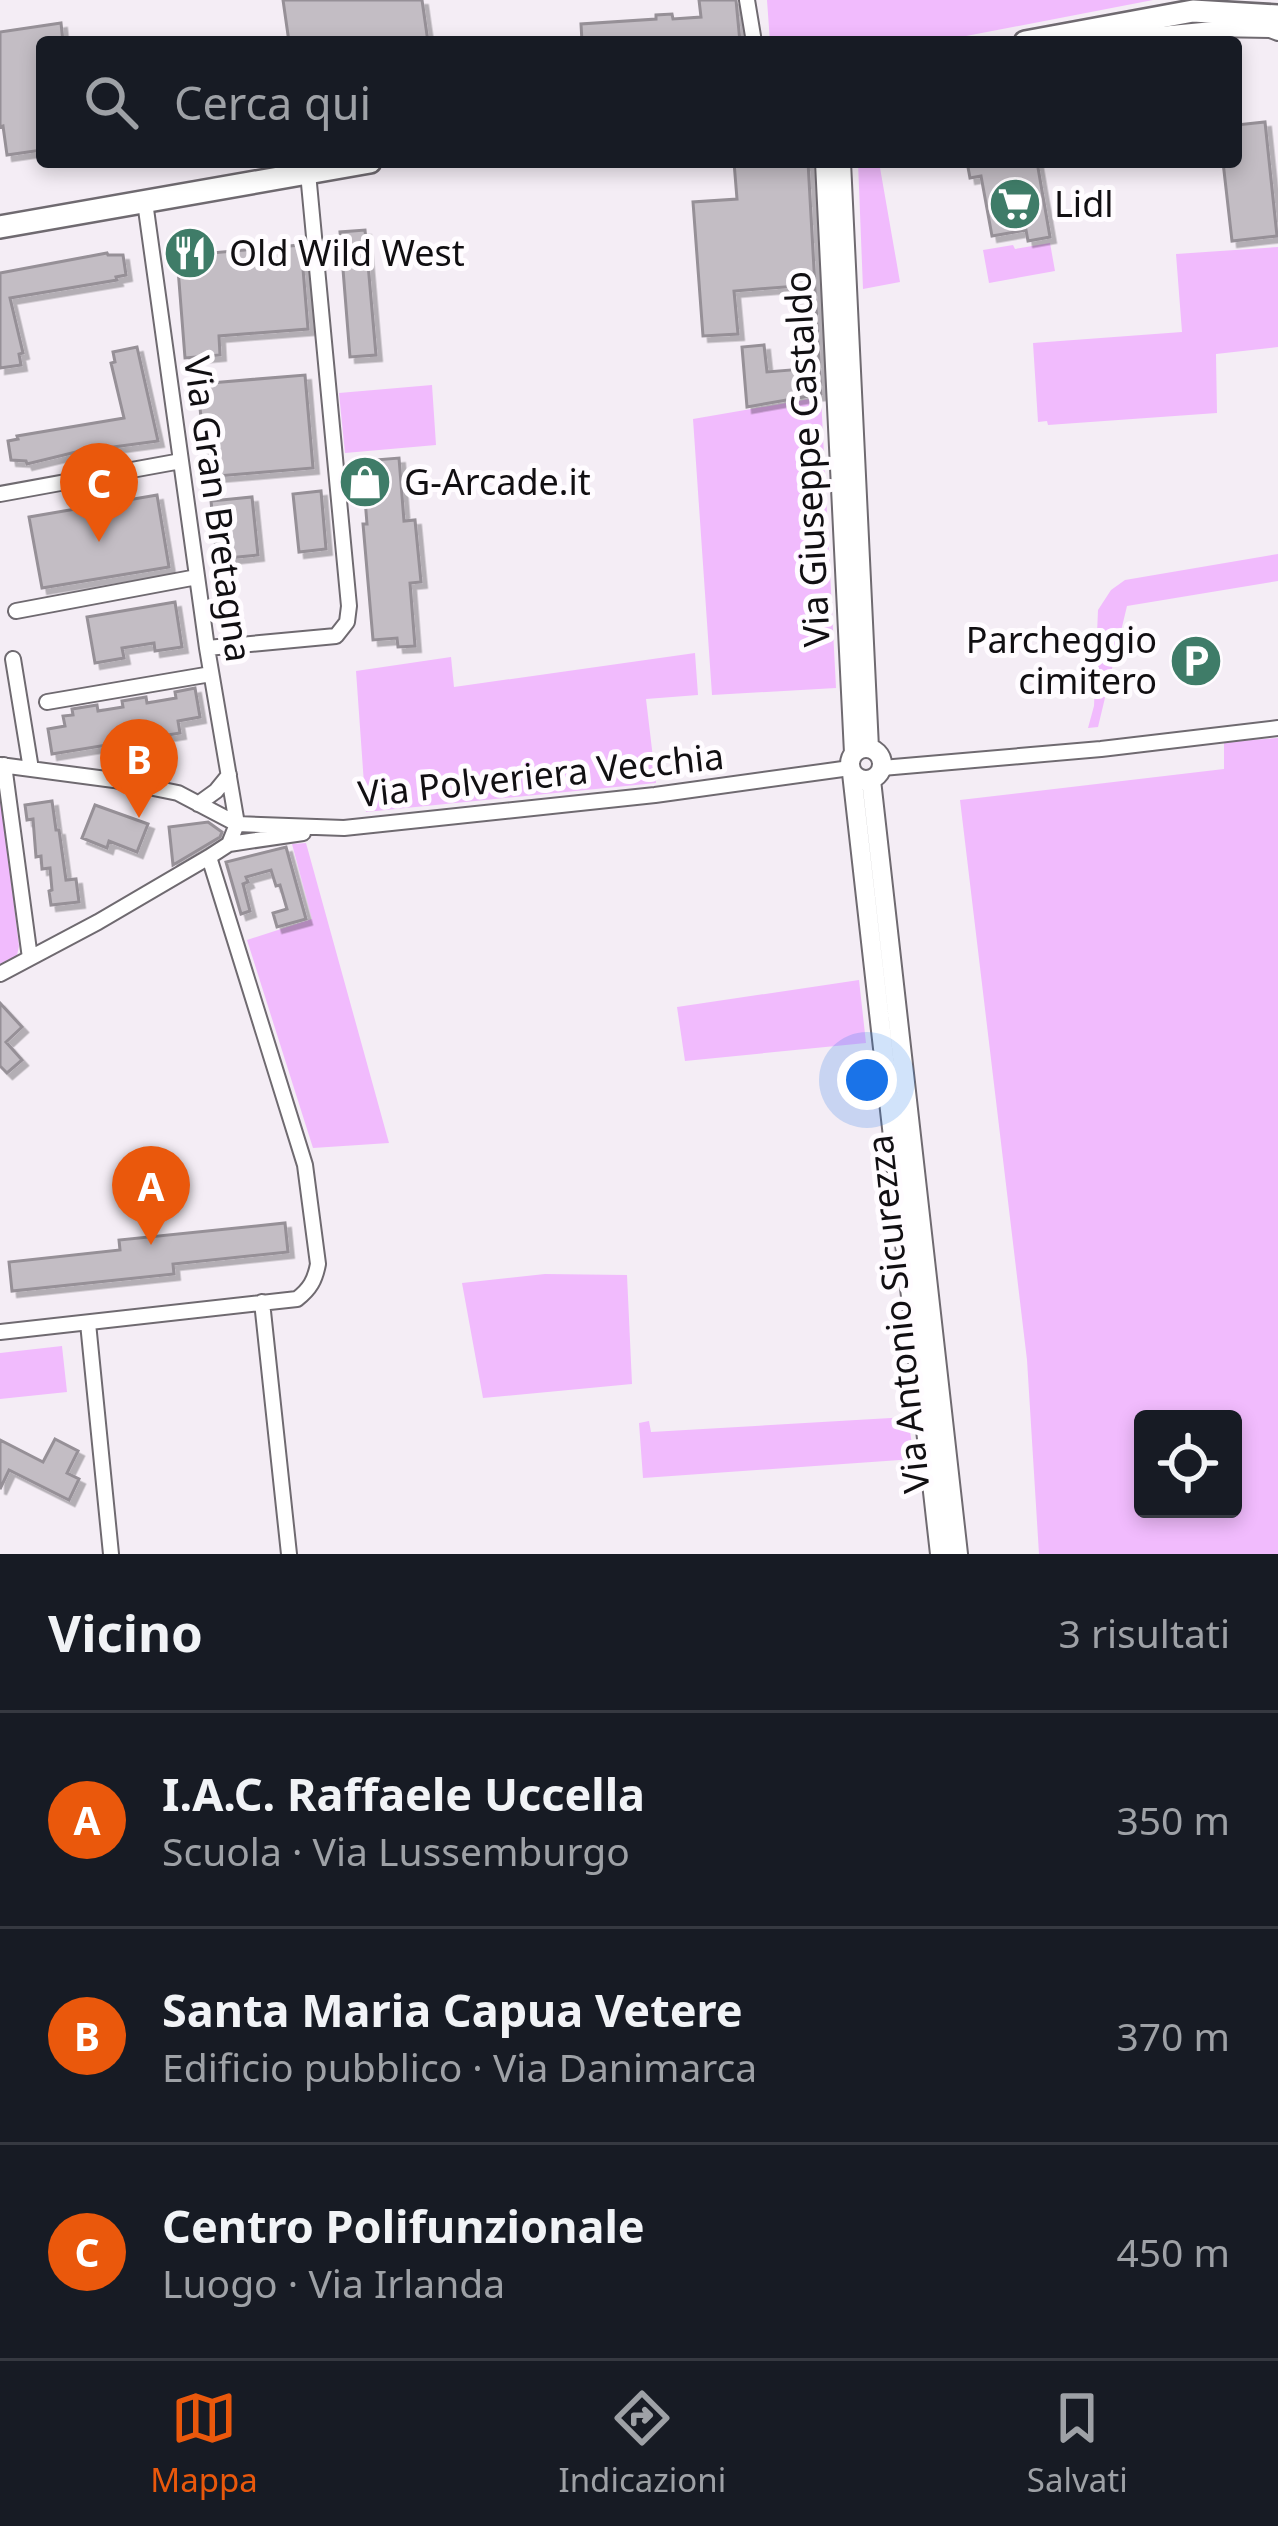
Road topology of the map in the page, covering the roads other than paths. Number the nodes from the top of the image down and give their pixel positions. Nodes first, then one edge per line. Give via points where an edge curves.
1 (747, 0) edge
2 (1238, 0) edge
3 (1193, 11) junction
4 (1278, 16) edge
5 (1087, 31) junction
6 (1278, 33) edge
7 (753, 36) edge
8 (1059, 36) edge
9 (336, 168) edge
10 (825, 168) edge
11 (841, 168) edge
12 (308, 173) junction
13 (145, 202) junction
14 (0, 227) edge
15 (181, 461) junction
16 (0, 494) edge
17 (197, 577) junction
18 (16, 611) dead end
19 (207, 648) junction
20 (13, 659) dead end
21 (211, 674) junction
22 (47, 702) dead end
23 (1278, 728) edge
24 (856, 760) junction
25 (2, 765) edge
26 (31, 769) junction
27 (877, 774) junction
28 (229, 775) junction
29 (198, 803) junction
30 (238, 824) junction
31 (344, 828) junction
32 (229, 844) junction
33 (208, 857) junction
34 (30, 958) junction
35 (0, 974) edge
36 (262, 1302) junction
37 (88, 1323) junction
38 (0, 1332) edge
39 (111, 1554) edge
40 (289, 1554) edge
41 (940, 1554) edge
42 (958, 1554) edge

1 - 7 street
2 - 3 main road
3 - 4 main road
3 - 5 main road
5 - 6 street
5 - 8 main road
9 - 12 main road
10 - 24 street, Via Giuseppe Castaldo
11 - 24 street, Via Giuseppe Castaldo
12 - 13 main road
12 - 19 street via 347,622 336,636
13 - 14 main road
13 - 15 street, Via Gran Bretagna
15 - 16 street
15 - 17 street, Via Gran Bretagna
17 - 18 street
17 - 19 street, Via Gran Bretagna
19 - 21 street, Via Gran Bretagna
20 - 26 street
21 - 22 street
21 - 28 street, Via Gran Bretagna
23 - 27 street
24 - 27 street via 860,780
24 - 27 street via 878,753
24 - 31 street, Via Polveriera Vecchia via 655,795
24 - 41 street, Via Antonio Sicurezza
25 - 26 street
25 - 34 street
26 - 29 street
27 - 42 street, Via Antonio Sicurezza
28 - 29 street
28 - 30 street, Via Gran Bretagna
29 - 30 street
30 - 31 street, Via Polveriera Vecchia
30 - 32 street
31 - 32 street
32 - 33 street
33 - 34 street
33 - 36 street via 305,1165 318,1264 297,1299
34 - 35 street
36 - 37 street
36 - 40 street
37 - 38 street
37 - 39 street

